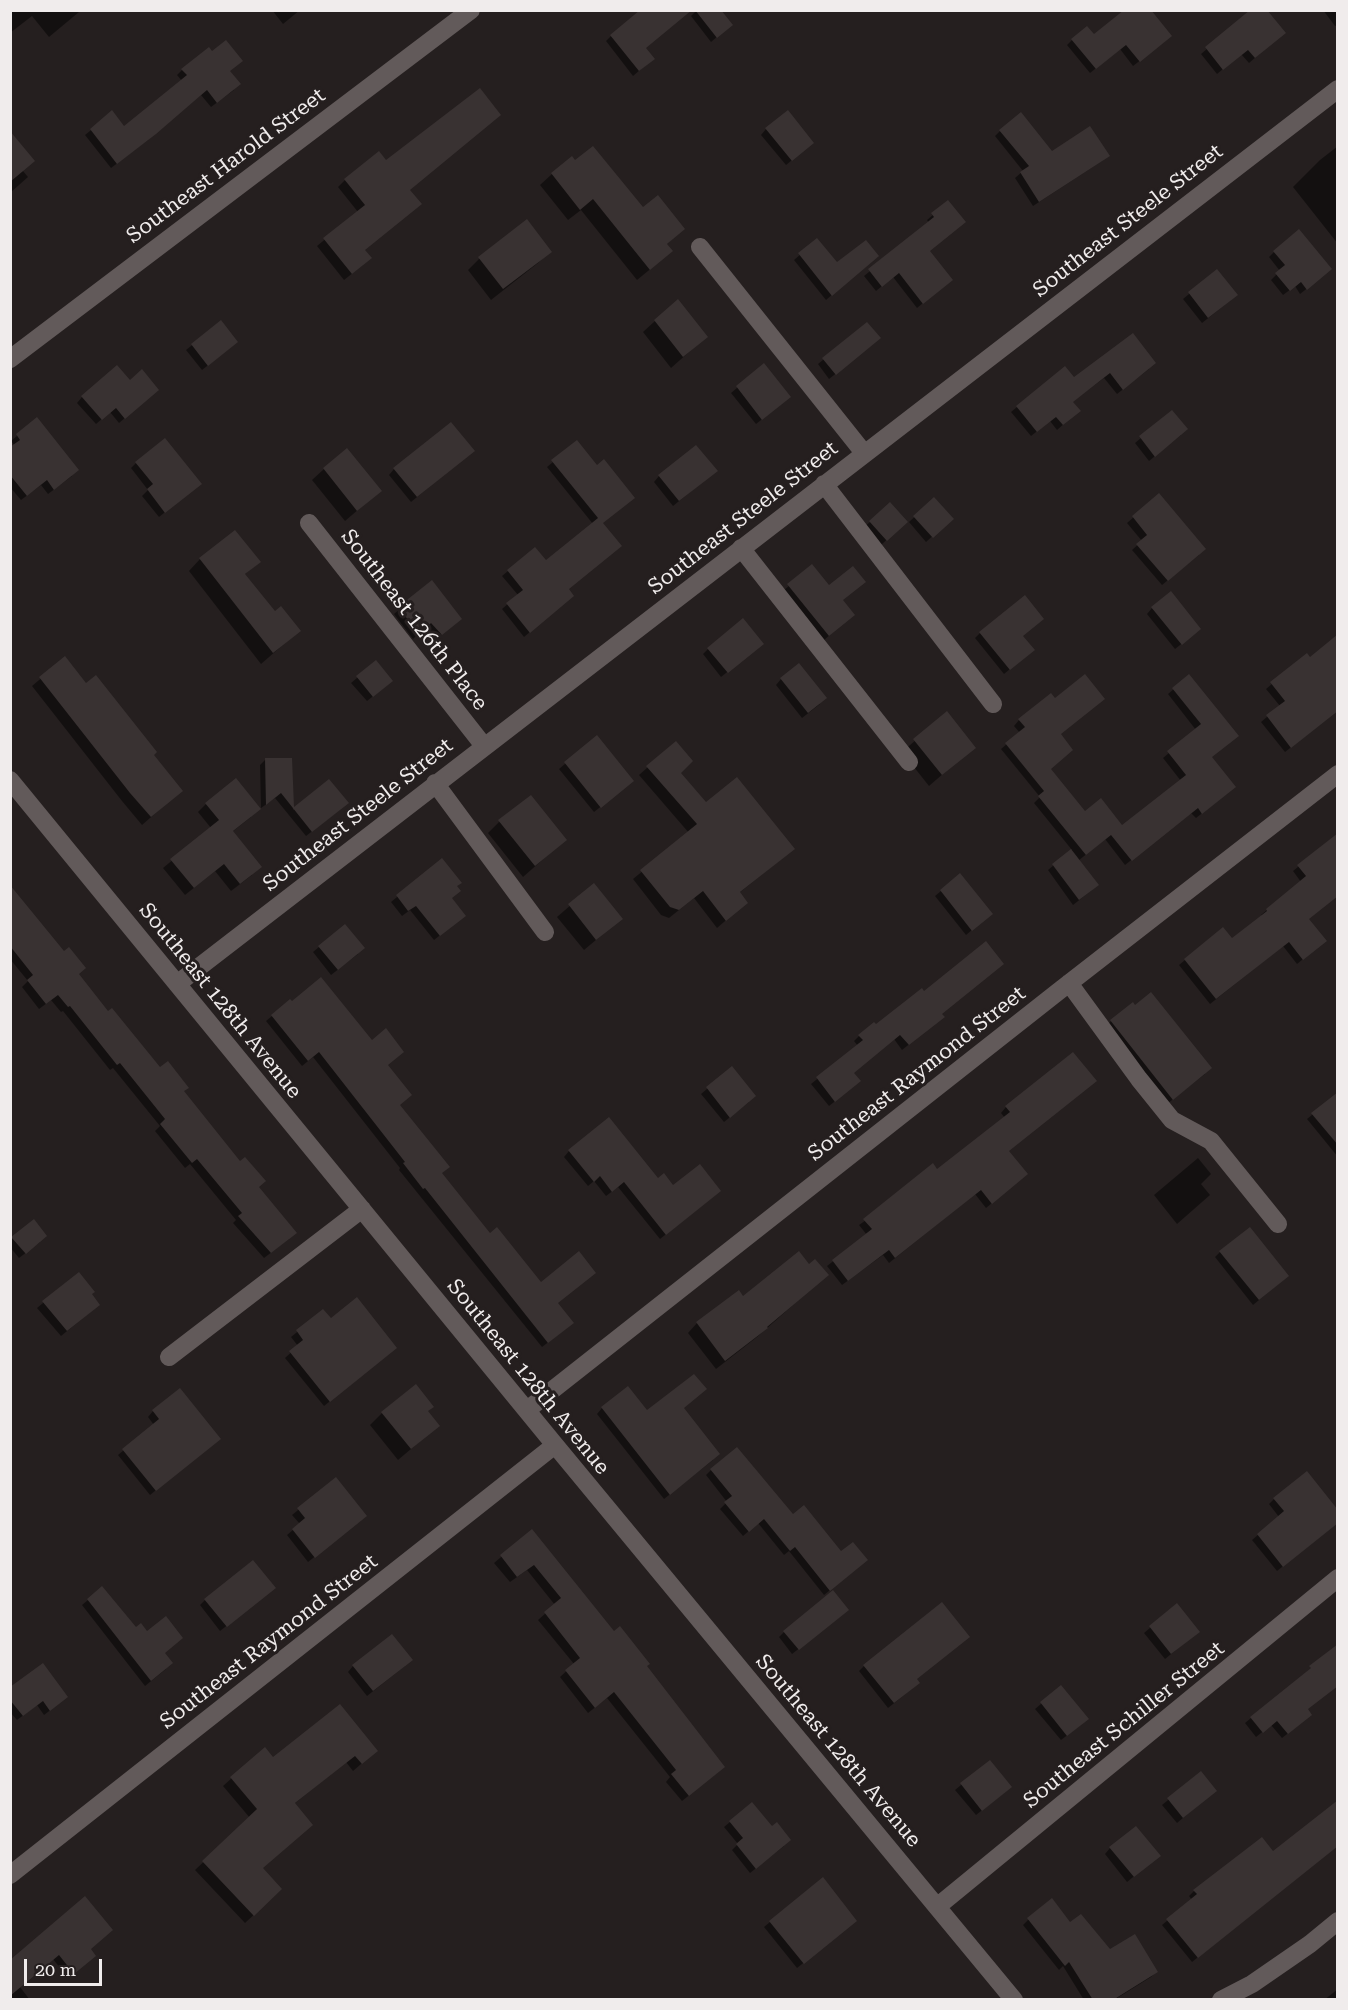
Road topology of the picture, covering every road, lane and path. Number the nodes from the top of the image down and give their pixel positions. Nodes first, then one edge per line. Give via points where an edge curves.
1 (471, 10) edge
2 (1338, 89) edge
3 (700, 247) dead end
4 (10, 359) edge
5 (864, 453) junction
6 (824, 484) junction
7 (309, 523) dead end
8 (741, 548) junction
9 (993, 704) dead end
10 (484, 746) junction
11 (909, 762) dead end
12 (1338, 774) edge
13 (10, 780) edge
14 (435, 783) junction
15 (545, 932) dead end
16 (1069, 983) junction
17 (177, 984) junction
18 (362, 1209) junction
19 (1278, 1224) dead end
20 (169, 1357) dead end
21 (527, 1410) junction
22 (555, 1445) junction
23 (1338, 1578) edge
24 (10, 1875) edge
25 (938, 1906) junction
26 (1338, 1921) edge
27 (1014, 2000) edge
28 (1221, 2000) edge

1 - 4 street, Southeast Harold Street
2 - 5 street, Southeast Steele Street
3 - 5 street
5 - 6 street, Southeast Steele Street
6 - 8 street, Southeast Steele Street
6 - 9 street
7 - 10 street, Southeast 126th Place
8 - 10 street, Southeast Steele Street
8 - 11 street
10 - 14 street, Southeast Steele Street
12 - 16 street, Southeast Raymond Street
13 - 17 street, Southeast 128th Avenue
14 - 15 street
14 - 17 street, Southeast Steele Street
16 - 19 street via 1172,1120 1211,1141
16 - 21 street, Southeast Raymond Street
17 - 18 street, Southeast 128th Avenue
18 - 20 street
18 - 21 street, Southeast 128th Avenue
21 - 22 street, Southeast 128th Avenue
22 - 24 street, Southeast Raymond Street
22 - 25 street, Southeast 128th Avenue
23 - 25 street, Southeast Schiller Street
25 - 27 street, Southeast 128th Avenue
26 - 28 street via 1252,1984

